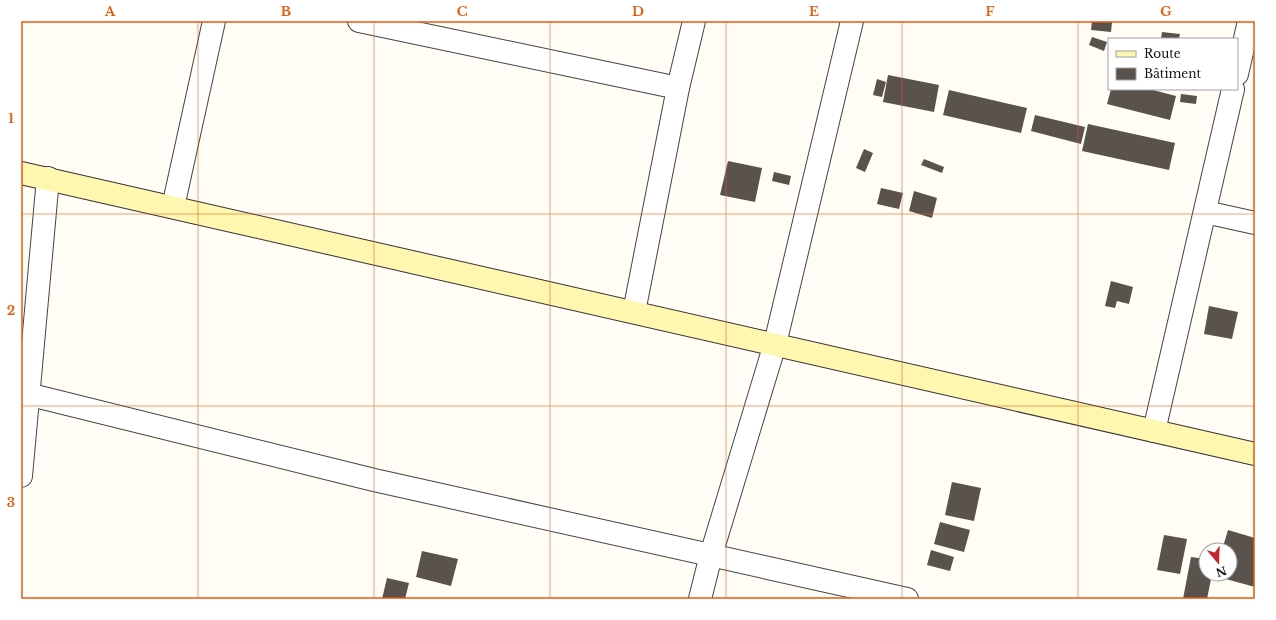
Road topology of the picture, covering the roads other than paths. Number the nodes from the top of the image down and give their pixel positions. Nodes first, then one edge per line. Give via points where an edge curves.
1 (214, 21) edge
2 (362, 21) edge
3 (694, 21) edge
4 (852, 21) edge
5 (1249, 21) edge
6 (1238, 70) edge
7 (678, 88) junction
8 (1234, 90) edge
9 (21, 173) edge
10 (48, 178) junction
11 (173, 207) junction
12 (1205, 212) junction
13 (1255, 223) edge
14 (634, 312) junction
15 (775, 344) junction
16 (24, 392) edge
17 (1154, 431) junction
18 (1255, 454) edge
19 (21, 476) edge
20 (711, 555) junction
21 (700, 599) edge
22 (907, 599) edge

1 - 11 street
2 - 7 street
3 - 7 street
4 - 15 street
5 - 6 street
7 - 14 street
8 - 12 street
9 - 10 street
10 - 11 street
10 - 16 street
11 - 14 street
12 - 13 street
12 - 17 street
14 - 15 street
15 - 17 street
15 - 20 street
16 - 19 street
16 - 20 street via 374,480
17 - 18 street
20 - 21 street
20 - 22 street

